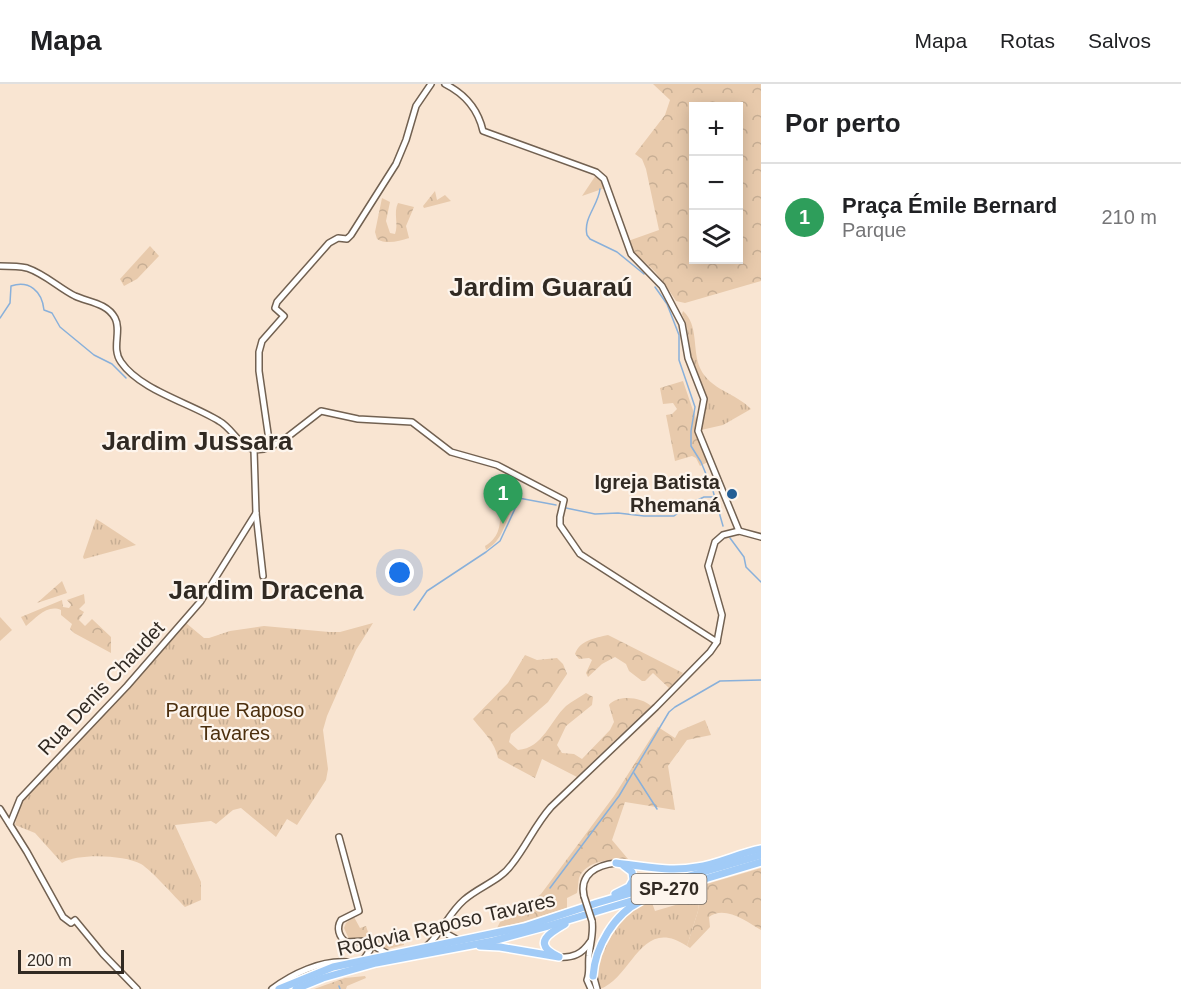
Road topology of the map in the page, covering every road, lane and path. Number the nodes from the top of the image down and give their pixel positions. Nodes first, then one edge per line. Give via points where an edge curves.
1 (431, 84) edge
2 (445, 84) edge
3 (0, 266) edge
4 (270, 447) junction
5 (254, 450) junction
6 (256, 513) junction
7 (739, 531) junction
8 (761, 537) edge
9 (262, 576) dead end
10 (717, 642) junction
11 (0, 809) edge
12 (10, 824) junction
13 (339, 837) dead end
14 (761, 849) edge
15 (761, 855) edge
16 (761, 862) edge
17 (616, 863) junction
18 (700, 867) junction
19 (675, 880) junction
20 (664, 890) junction
21 (597, 903) junction
22 (578, 916) junction
23 (446, 921) junction
24 (592, 938) junction
25 (458, 940) junction
26 (365, 941) junction
27 (428, 946) junction
28 (468, 946) junction
29 (388, 954) junction
30 (559, 957) junction
31 (364, 959) junction
32 (351, 962) junction
33 (592, 976) junction
34 (137, 989) edge
35 (272, 989) edge
36 (279, 989) edge
37 (297, 989) edge
38 (591, 989) edge
39 (597, 989) edge

1 - 4 street via 416,106 400,156 350,237 329,243 277,302 275,308 284,316 262,341 259,358
2 - 7 street via 468,100 483,131 602,175 631,255 660,282 684,331 690,364 704,399 698,431
3 - 5 street via 33,270 110,311 116,321 118,357 128,370 145,384 221,422
4 - 5 street
4 - 10 street via 321,411 358,419 412,422 451,452 497,465 564,500 560,525 579,555
5 - 6 street
6 - 9 street
6 - 12 street, Rua Denis Chaudet via 201,601 27,791 15,806
7 - 8 street
7 - 10 street via 723,535 715,542 709,560 722,615
10 - 23 street via 657,707 542,817 507,870 464,899
11 - 12 street
12 - 34 street via 63,917 73,922
13 - 26 street via 359,911 341,920 339,933 346,942
14 - 18 highway
15 - 19 highway, Rodovia Raposo Tavares / SP-270
16 - 20 highway, Rodovia Raposo Tavares / SP-270
17 - 18 highway via 664,869
17 - 21 highway via 630,868 632,884
17 - 24 street, bridge via 589,873 582,888 592,921
18 - 19 highway
19 - 21 highway, Rodovia Raposo Tavares / SP-270
20 - 22 highway, Rodovia Raposo Tavares / SP-270
20 - 33 highway via 622,912 597,954
21 - 25 highway, Rodovia Raposo Tavares / SP-270 via 524,927
22 - 28 highway, Rodovia Raposo Tavares / SP-270
22 - 30 highway via 546,937 548,950
23 - 25 street via 447,934
23 - 27 street
24 - 30 street via 580,953
24 - 33 street
25 - 27 highway, Rodovia Raposo Tavares / SP-270
26 - 29 street
26 - 31 street via 370,950
27 - 29 highway, Rodovia Raposo Tavares / SP-270
28 - 30 highway
28 - 37 highway, Rodovia Raposo Tavares / SP-270 via 376,963
29 - 31 highway, Rodovia Raposo Tavares / SP-270
31 - 32 highway, Rodovia Raposo Tavares / SP-270
32 - 35 street via 312,968
32 - 36 highway, Rodovia Raposo Tavares / SP-270
33 - 38 street via 587,980
33 - 39 street

